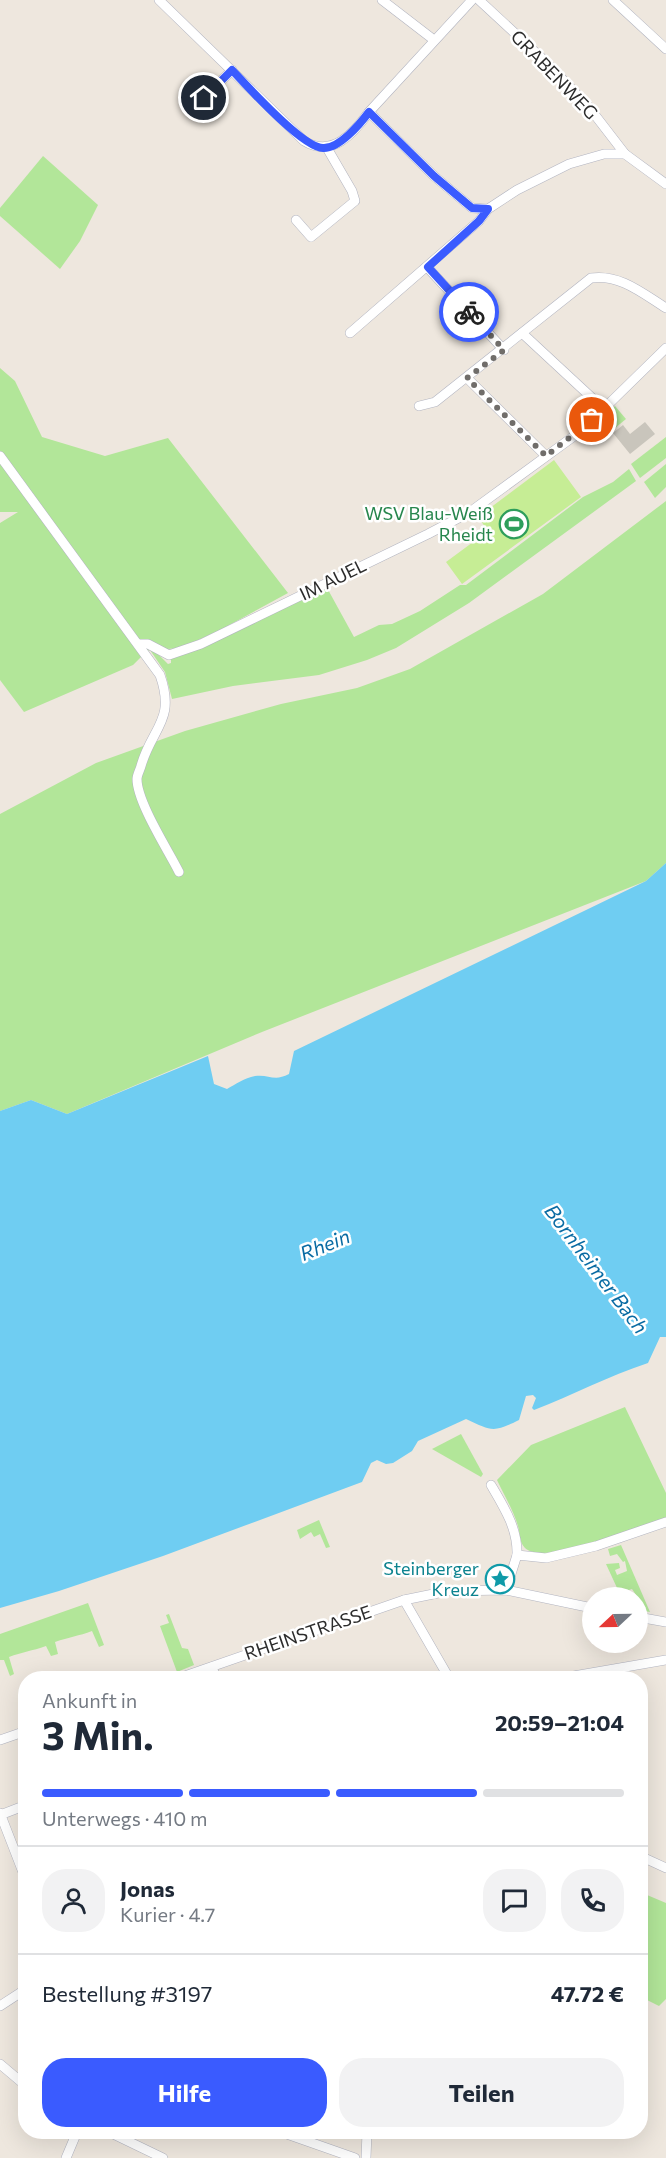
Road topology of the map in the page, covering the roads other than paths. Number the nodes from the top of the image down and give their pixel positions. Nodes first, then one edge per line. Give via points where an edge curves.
1 (159, 0) edge
2 (382, 0) edge
3 (472, 0) edge
4 (479, 0) edge
5 (614, 0) edge
6 (434, 40) junction
7 (666, 50) edge
8 (232, 70) junction
9 (190, 112) dead end
10 (369, 112) junction
11 (327, 148) junction
12 (625, 154) junction
13 (666, 184) edge
14 (488, 209) junction
15 (296, 220) dead end
16 (428, 267) junction
17 (666, 308) edge
18 (350, 333) dead end
19 (522, 333) junction
20 (666, 348) edge
21 (504, 350) junction
22 (467, 378) junction
23 (419, 406) dead end
24 (604, 409) junction
25 (0, 456) edge
26 (546, 456) junction
27 (138, 644) junction
28 (179, 872) dead end
29 (491, 1485) dead end
30 (666, 1522) edge
31 (517, 1556) junction
32 (506, 1590) junction
33 (404, 1600) junction
34 (582, 1606) edge
35 (648, 1619) edge
36 (666, 1622) edge
37 (666, 1660) edge
38 (212, 1667) junction
39 (200, 1671) edge
40 (213, 1671) edge
41 (444, 1671) edge
42 (602, 1671) edge
43 (18, 1734) edge
44 (0, 1740) edge
45 (18, 1808) edge
46 (0, 1814) edge
47 (18, 1860) edge
48 (648, 1860) edge
49 (666, 1868) edge
50 (18, 1994) edge
51 (0, 2006) edge
52 (0, 2064) edge
53 (18, 2079) edge
54 (74, 2139) edge
55 (124, 2139) edge
56 (301, 2139) edge
57 (367, 2139) edge
58 (66, 2158) edge
59 (163, 2158) edge
60 (355, 2158) edge
61 (366, 2158) edge

1 - 8 street
2 - 6 street
3 - 6 street
4 - 12 street, GRABENWEG via 588,106
5 - 7 street
6 - 10 street
8 - 9 street
8 - 11 street via 304,141
10 - 11 street via 353,131
10 - 14 street via 472,208
11 - 15 street via 355,201 311,237
12 - 13 street, GRABENWEG
12 - 14 street via 604,154 569,164 517,189
14 - 16 street
16 - 18 street
16 - 21 street
17 - 19 street via 616,279 591,278
19 - 21 street
19 - 24 street
20 - 24 street, IM AUEL
21 - 22 street
22 - 23 street via 435,402
22 - 26 street
24 - 26 street, IM AUEL
25 - 27 street
26 - 27 street, IM AUEL via 470,512 201,644 169,655 148,644
27 - 28 street via 160,675 167,704 137,779 142,801
29 - 31 street via 516,1535
30 - 31 street via 546,1558
31 - 32 street
32 - 33 street, RHEINSTRASSE via 448,1591
32 - 34 street, RHEINSTRASSE
33 - 38 street, RHEINSTRASSE
33 - 41 street
35 - 36 street
37 - 42 street
38 - 39 street, RHEINSTRASSE
38 - 40 street
43 - 44 street
45 - 46 street
46 - 47 street
48 - 49 street
50 - 51 street
52 - 53 street
54 - 58 street
55 - 59 street
56 - 60 street
57 - 61 street

